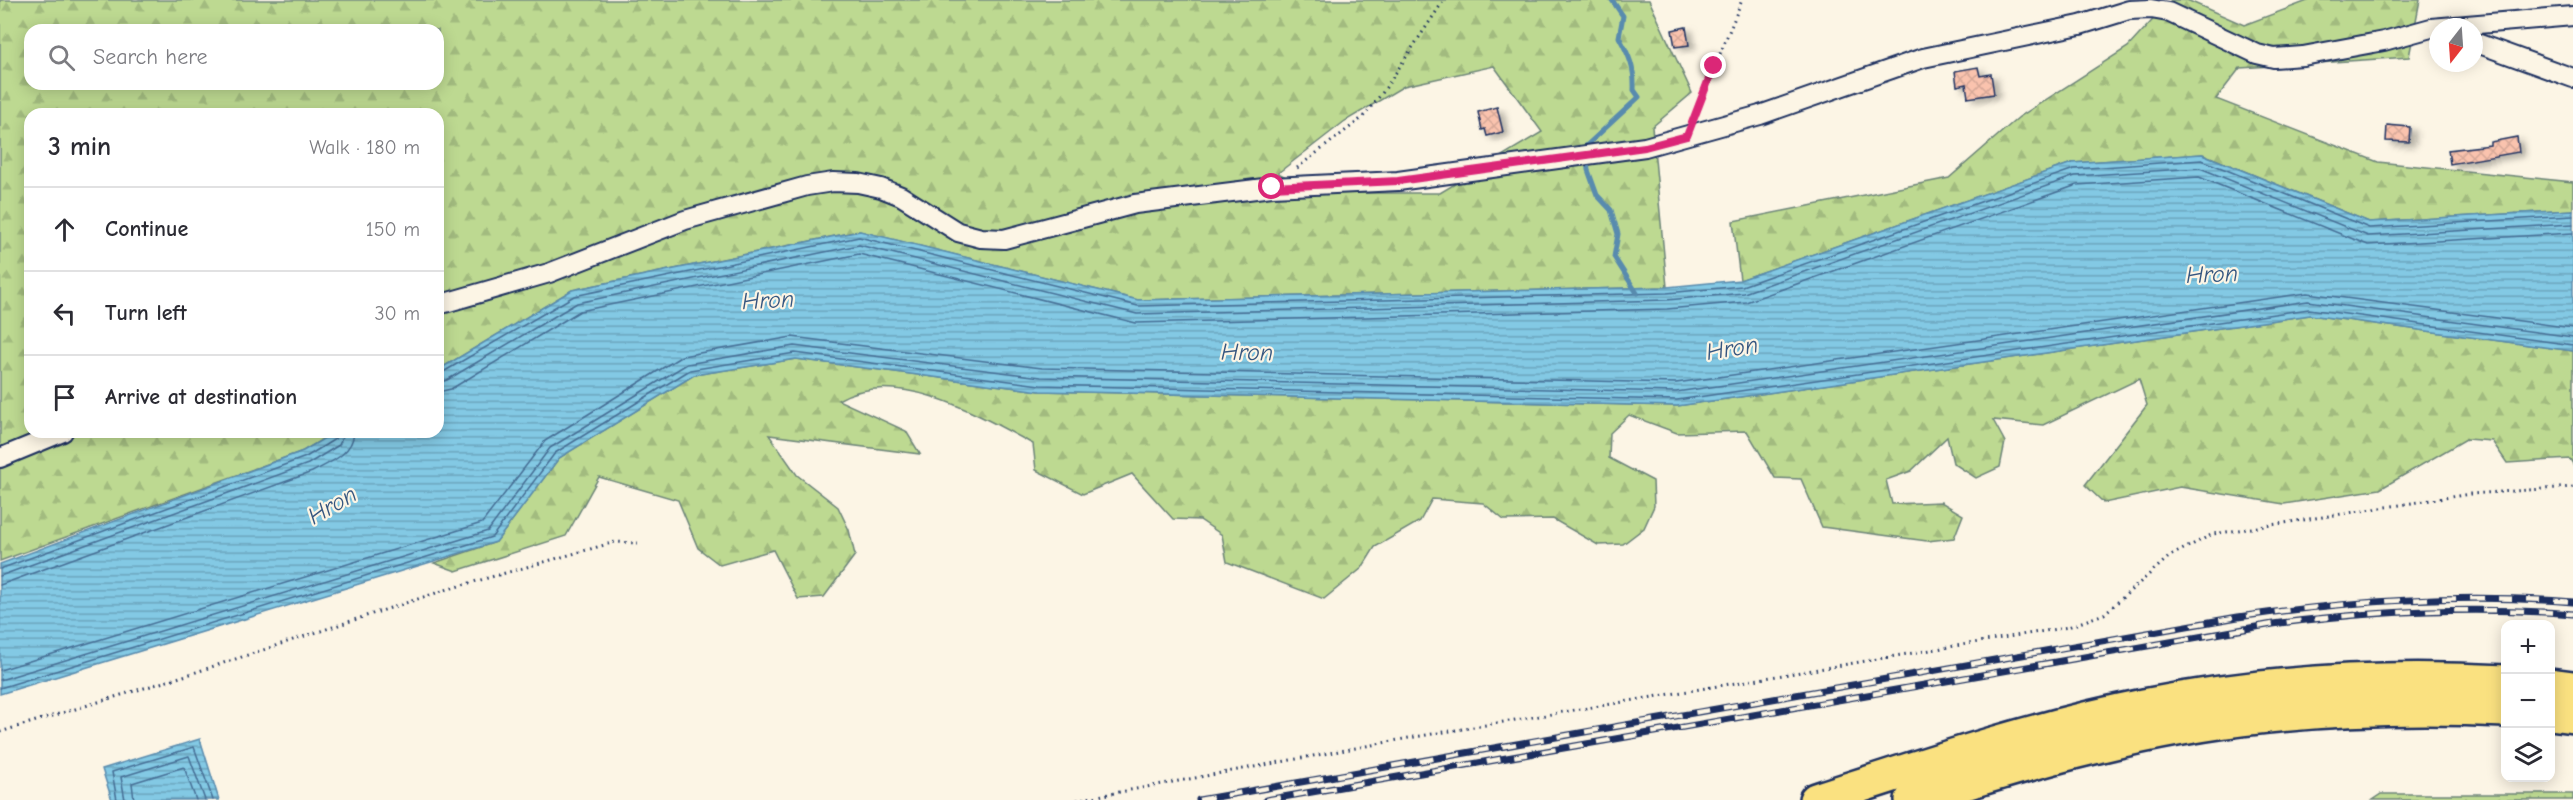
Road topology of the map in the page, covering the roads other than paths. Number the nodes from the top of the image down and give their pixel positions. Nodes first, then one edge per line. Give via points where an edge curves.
1 (2573, 16) edge
2 (2483, 24) edge
3 (2429, 30) edge
4 (2483, 45) edge
5 (2573, 78) edge
6 (444, 303) edge
7 (48, 438) edge
8 (0, 458) edge
9 (2501, 682) edge
10 (2555, 686) edge
11 (2573, 688) edge
12 (2501, 710) edge
13 (2555, 714) edge
14 (2573, 716) edge
15 (1816, 800) edge
16 (1912, 800) edge

1 - 2 street
3 - 6 street via 2303,56 2274,58 2257,54 2168,12 2129,10 2080,25 1923,58 1760,115 1645,147 1398,181 1272,187 1135,204 1004,239 958,232 881,188 833,182 685,220 549,273
4 - 5 street
7 - 8 street
9 - 15 highway via 2437,678 2335,681 2239,690 2143,706 1955,756
10 - 11 highway
12 - 16 highway via 2341,710 2242,719 2064,755
13 - 14 highway

